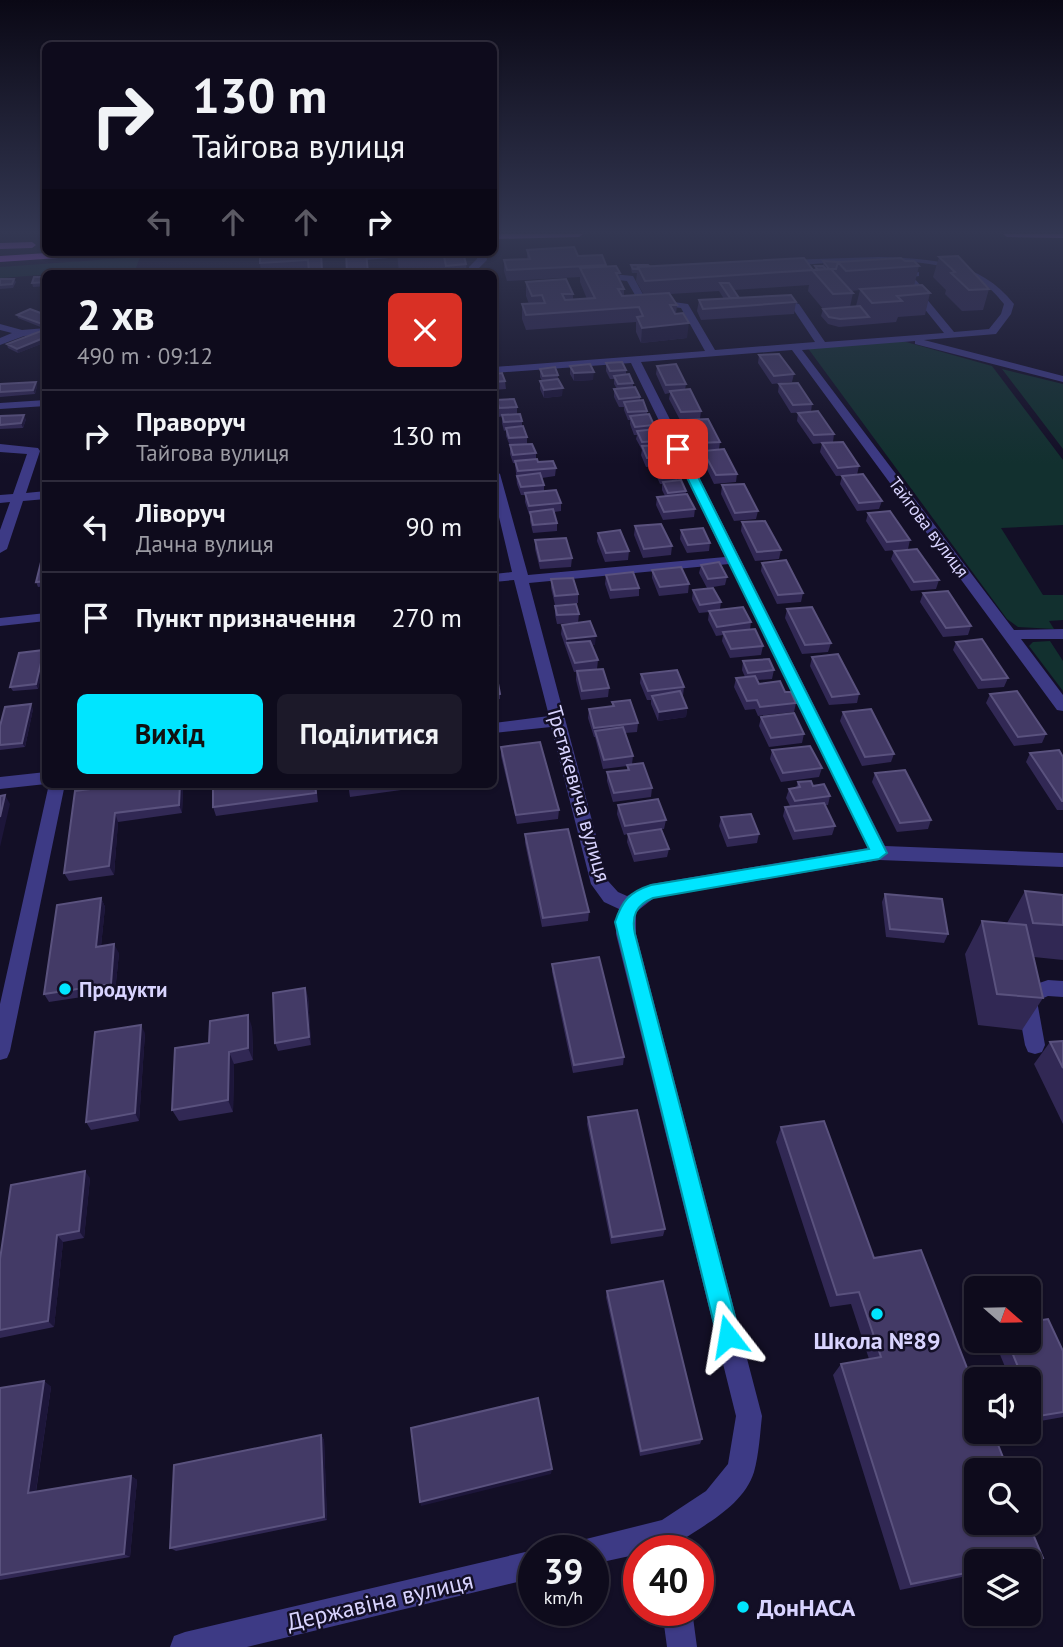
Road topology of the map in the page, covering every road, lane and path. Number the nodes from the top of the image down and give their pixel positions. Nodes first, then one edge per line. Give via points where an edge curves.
1 (688, 311) edge
2 (799, 311) edge
3 (931, 311) edge
4 (1007, 311) edge
5 (0, 327) edge
6 (42, 331) edge
7 (22, 333) junction
8 (951, 335) junction
9 (906, 338) junction
10 (0, 342) edge
11 (822, 345) junction
12 (795, 347) junction
13 (711, 353) junction
14 (634, 359) junction
15 (497, 370) edge
16 (1063, 379) edge
17 (42, 402) edge
18 (0, 406) edge
19 (0, 448) edge
20 (497, 485) edge
21 (42, 495) edge
22 (18, 497) junction
23 (0, 499) edge
24 (0, 549) edge
25 (733, 560) junction
26 (522, 577) junction
27 (497, 578) edge
28 (42, 617) edge
29 (0, 622) edge
30 (1063, 634) edge
31 (1010, 635) junction
32 (1063, 706) edge
33 (557, 721) junction
34 (497, 728) edge
35 (42, 778) edge
36 (0, 783) edge
37 (56, 788) edge
38 (879, 853) junction
39 (1063, 860) edge
40 (629, 906) junction
41 (1063, 989) edge
42 (1035, 1045) dead end
43 (0, 1051) edge
44 (676, 1535) edge
45 (518, 1568) edge
46 (679, 1626) edge
47 (185, 1647) edge
48 (682, 1647) edge

1 - 13 street
2 - 11 street
3 - 8 street
4 - 8 street via 992,332
5 - 7 street
6 - 7 street
7 - 10 street
8 - 9 street
9 - 11 street
9 - 16 street
11 - 12 street
12 - 13 street
12 - 31 street, Тайгова вулиця
13 - 14 street
14 - 15 street
14 - 25 street
17 - 18 street
19 - 22 street via 34,452
20 - 26 street, Третякевича вулиця
21 - 22 street
22 - 23 street
22 - 24 street
25 - 26 street
25 - 38 street
26 - 27 street
26 - 33 street, Третякевича вулиця
28 - 29 street
30 - 31 street
31 - 32 street, Тайгова вулиця
33 - 34 street
33 - 40 street, Третякевича вулиця via 600,884 611,897
35 - 36 street
37 - 43 street
38 - 39 street
38 - 40 street via 651,891
40 - 44 street, Третякевича вулиця via 626,934 749,1416 741,1470 716,1502
41 - 42 street via 1048,988 1026,996
45 - 47 street, Державіна вулиця
46 - 48 street

